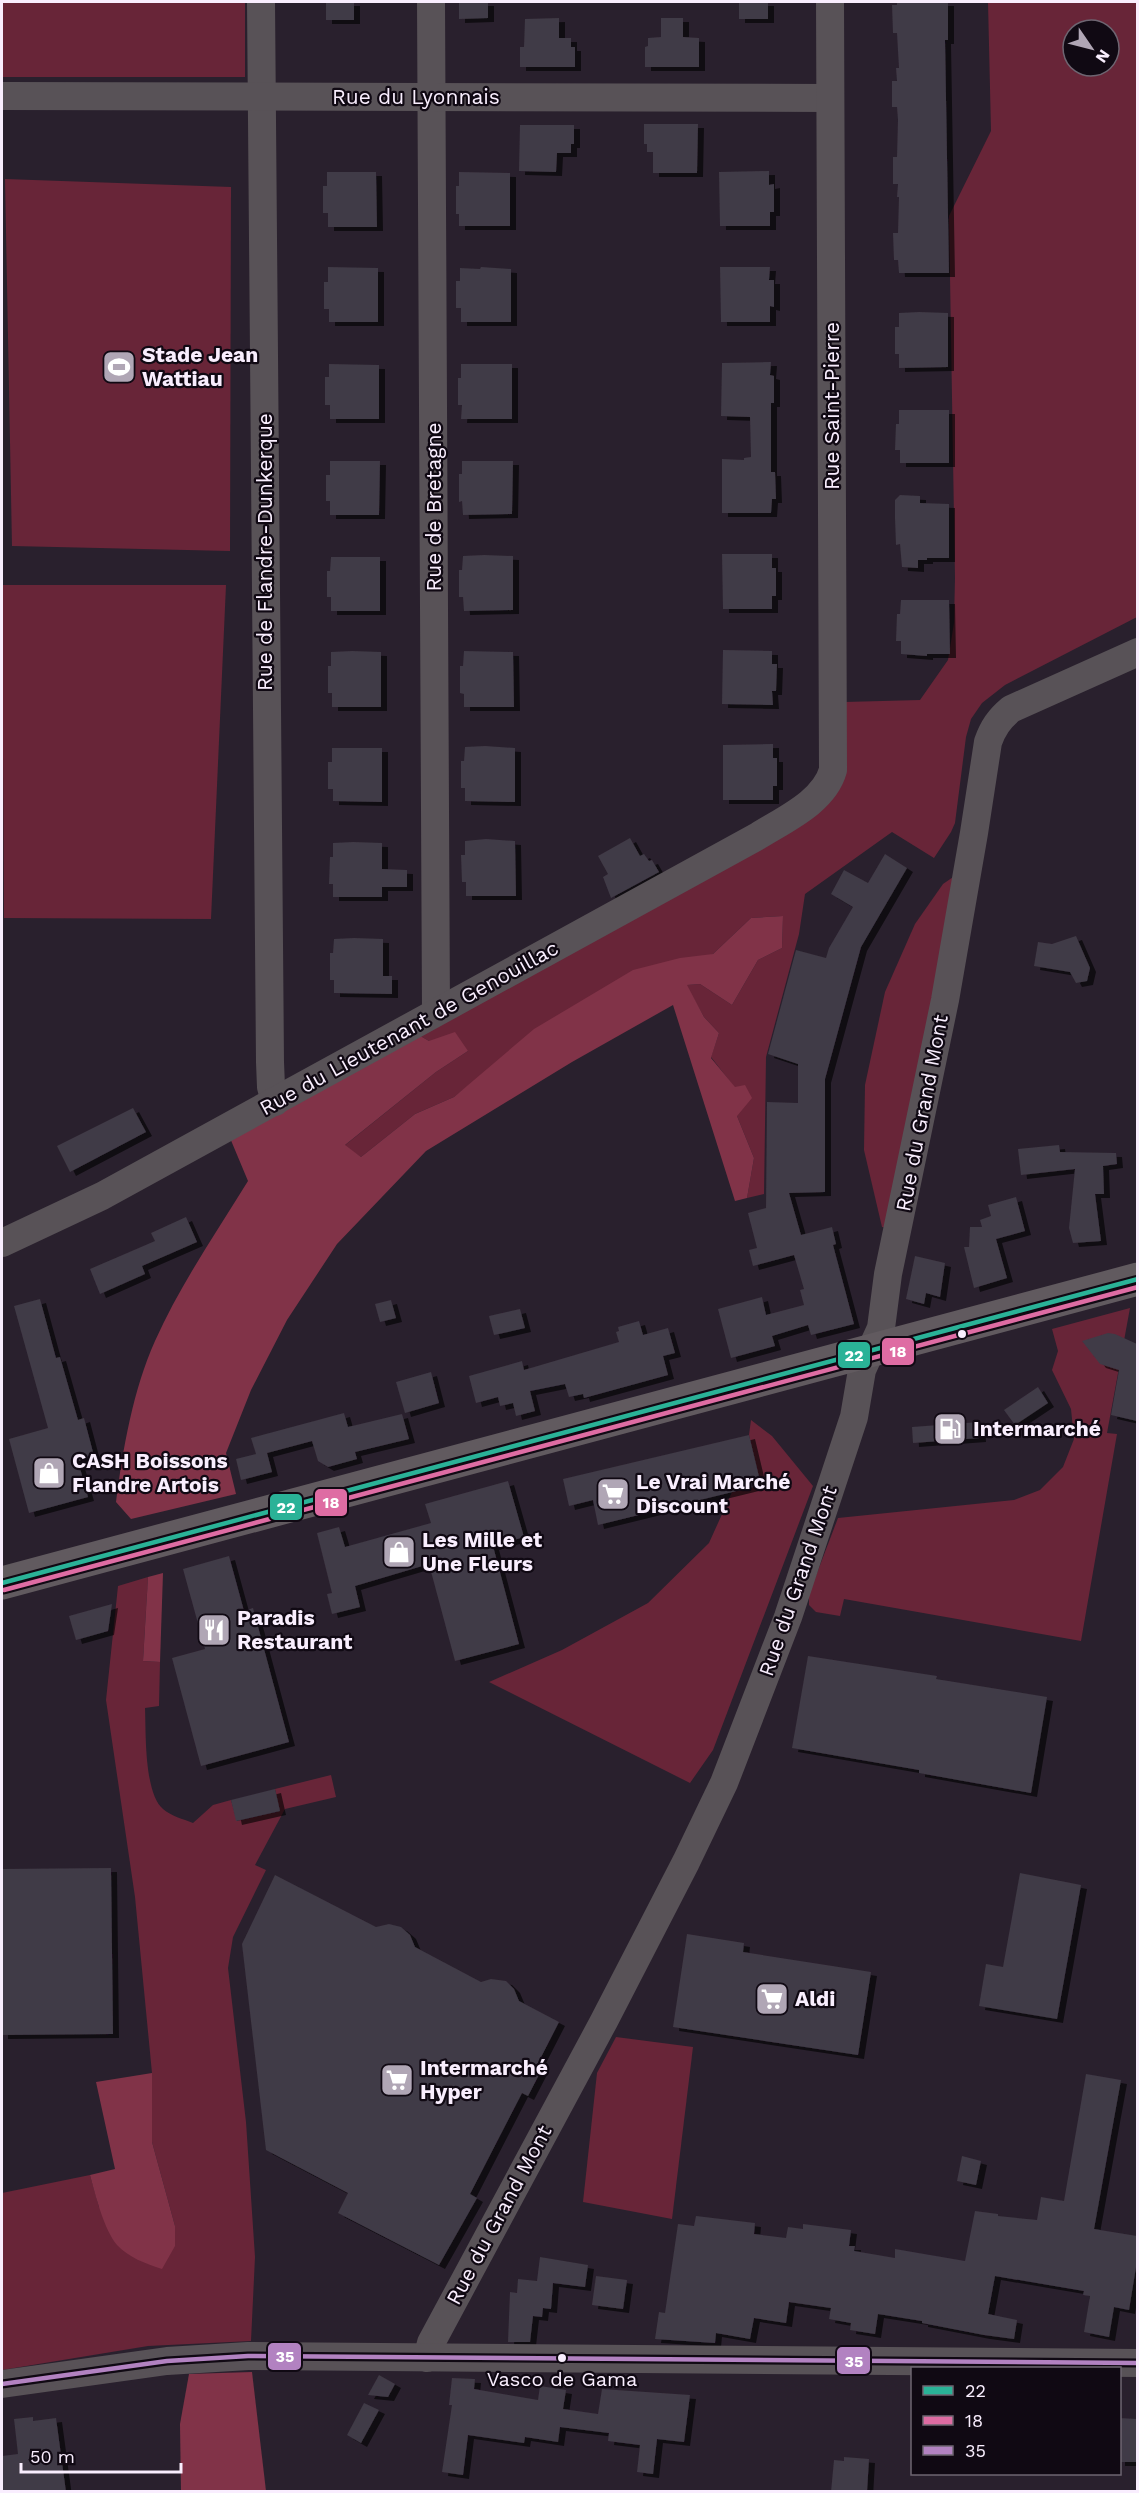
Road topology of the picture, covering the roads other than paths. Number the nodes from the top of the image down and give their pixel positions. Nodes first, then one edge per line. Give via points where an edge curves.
1 (261, 2) edge
2 (431, 2) edge
3 (830, 2) edge
4 (2, 96) edge
5 (262, 96) junction
6 (432, 97) junction
7 (830, 98) junction
8 (1137, 652) edge
9 (810, 802) joint
10 (436, 1012) junction
11 (275, 1102) junction
12 (2, 1243) edge
13 (1137, 1279) edge
14 (871, 1349) junction
15 (2, 1584) edge
16 (427, 2358) junction
17 (1137, 2363) edge
18 (2, 2384) edge

1 - 5 street, Rue de Flandre-Dunkerque
2 - 6 street, Rue de Bretagne
3 - 7 street, Rue Saint-Pierre
4 - 5 street, Rue du Lyonnais
5 - 6 street, Rue du Lyonnais
5 - 11 street, Rue de Flandre-Dunkerque via 270,1062
6 - 7 street, Rue du Lyonnais
6 - 10 street, Rue de Bretagne
7 - 9 street, Rue Saint-Pierre via 833,770 826,787
8 - 14 street, Rue du Grand Mont via 1011,710 992,729 945,1000 888,1274 881,1328
9 - 10 street, Rue du Lieutenant de Genouillac via 758,836
10 - 11 street, Rue du Lieutenant de Genouillac
11 - 12 street, Rue du Lieutenant de Genouillac via 102,1196
13 - 14 main road
14 - 15 main road
14 - 16 street, Rue du Grand Mont via 832,1488 788,1617 724,1783 604,2021 431,2343
16 - 17 street
16 - 18 street via 191,2359

